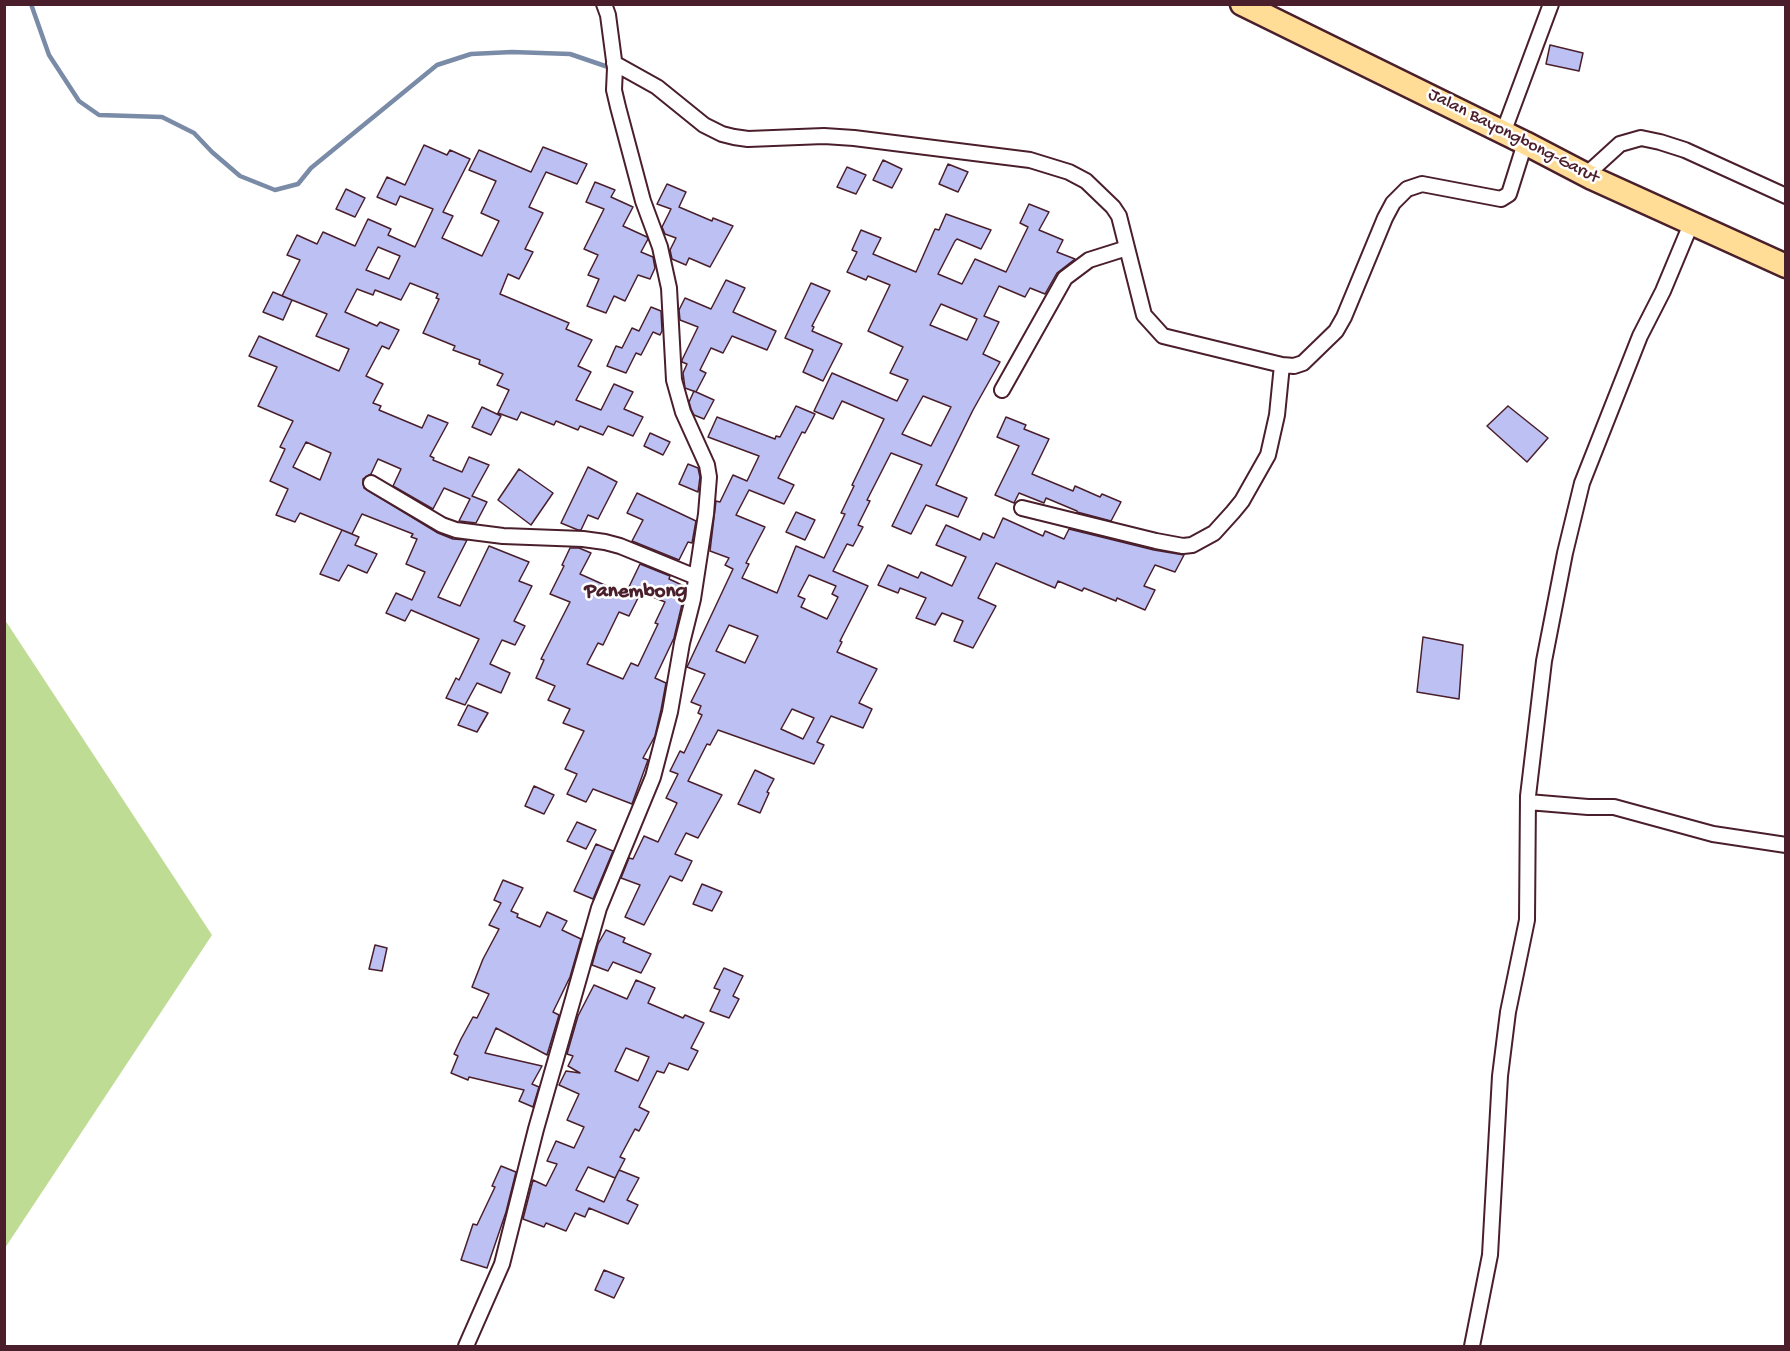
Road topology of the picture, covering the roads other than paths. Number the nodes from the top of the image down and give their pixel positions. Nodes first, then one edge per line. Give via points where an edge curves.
1 (604, 4) edge
2 (1242, 4) edge
3 (1551, 4) edge
4 (614, 65) junction
5 (1503, 133) junction
6 (1525, 143) junction
7 (1589, 176) junction
8 (1785, 196) edge
9 (1691, 224) junction
10 (1126, 249) junction
11 (1785, 266) edge
12 (1281, 373) junction
13 (1002, 390) dead end
14 (371, 483) dead end
15 (1022, 508) dead end
16 (696, 577) junction
17 (1528, 802) junction
18 (1785, 845) edge
19 (466, 1347) edge
20 (1472, 1347) edge

1 - 4 street
2 - 5 main road, Jalan Bayongbong-Garut
3 - 5 street
4 - 10 street via 657,87 704,125 734,137 854,138 1030,160 1069,172 1086,181 1113,207 1119,216
4 - 16 street via 614,90 669,288 674,380 709,477
5 - 6 main road, Jalan Bayongbong-Garut
6 - 7 main road, Jalan Bayongbong-Garut
6 - 12 street via 1509,194 1501,199 1422,184 1407,189 1385,218 1336,331 1303,363
7 - 8 street via 1620,144 1641,138 1685,150
7 - 9 main road, Jalan Bayongbong-Garut
9 - 11 main road, Jalan Bayongbong-Garut
9 - 17 street via 1640,336 1582,483 1544,661
10 - 12 street via 1144,315 1163,336
10 - 13 street via 1089,260 1065,278
12 - 15 street via 1268,455 1233,512 1214,533 1192,545 1156,541
14 - 16 street via 456,530 605,542
16 - 19 street via 653,777 599,908 502,1264
17 - 18 street via 1614,807 1713,834
17 - 20 street via 1527,920 1508,1012 1500,1076 1490,1255

